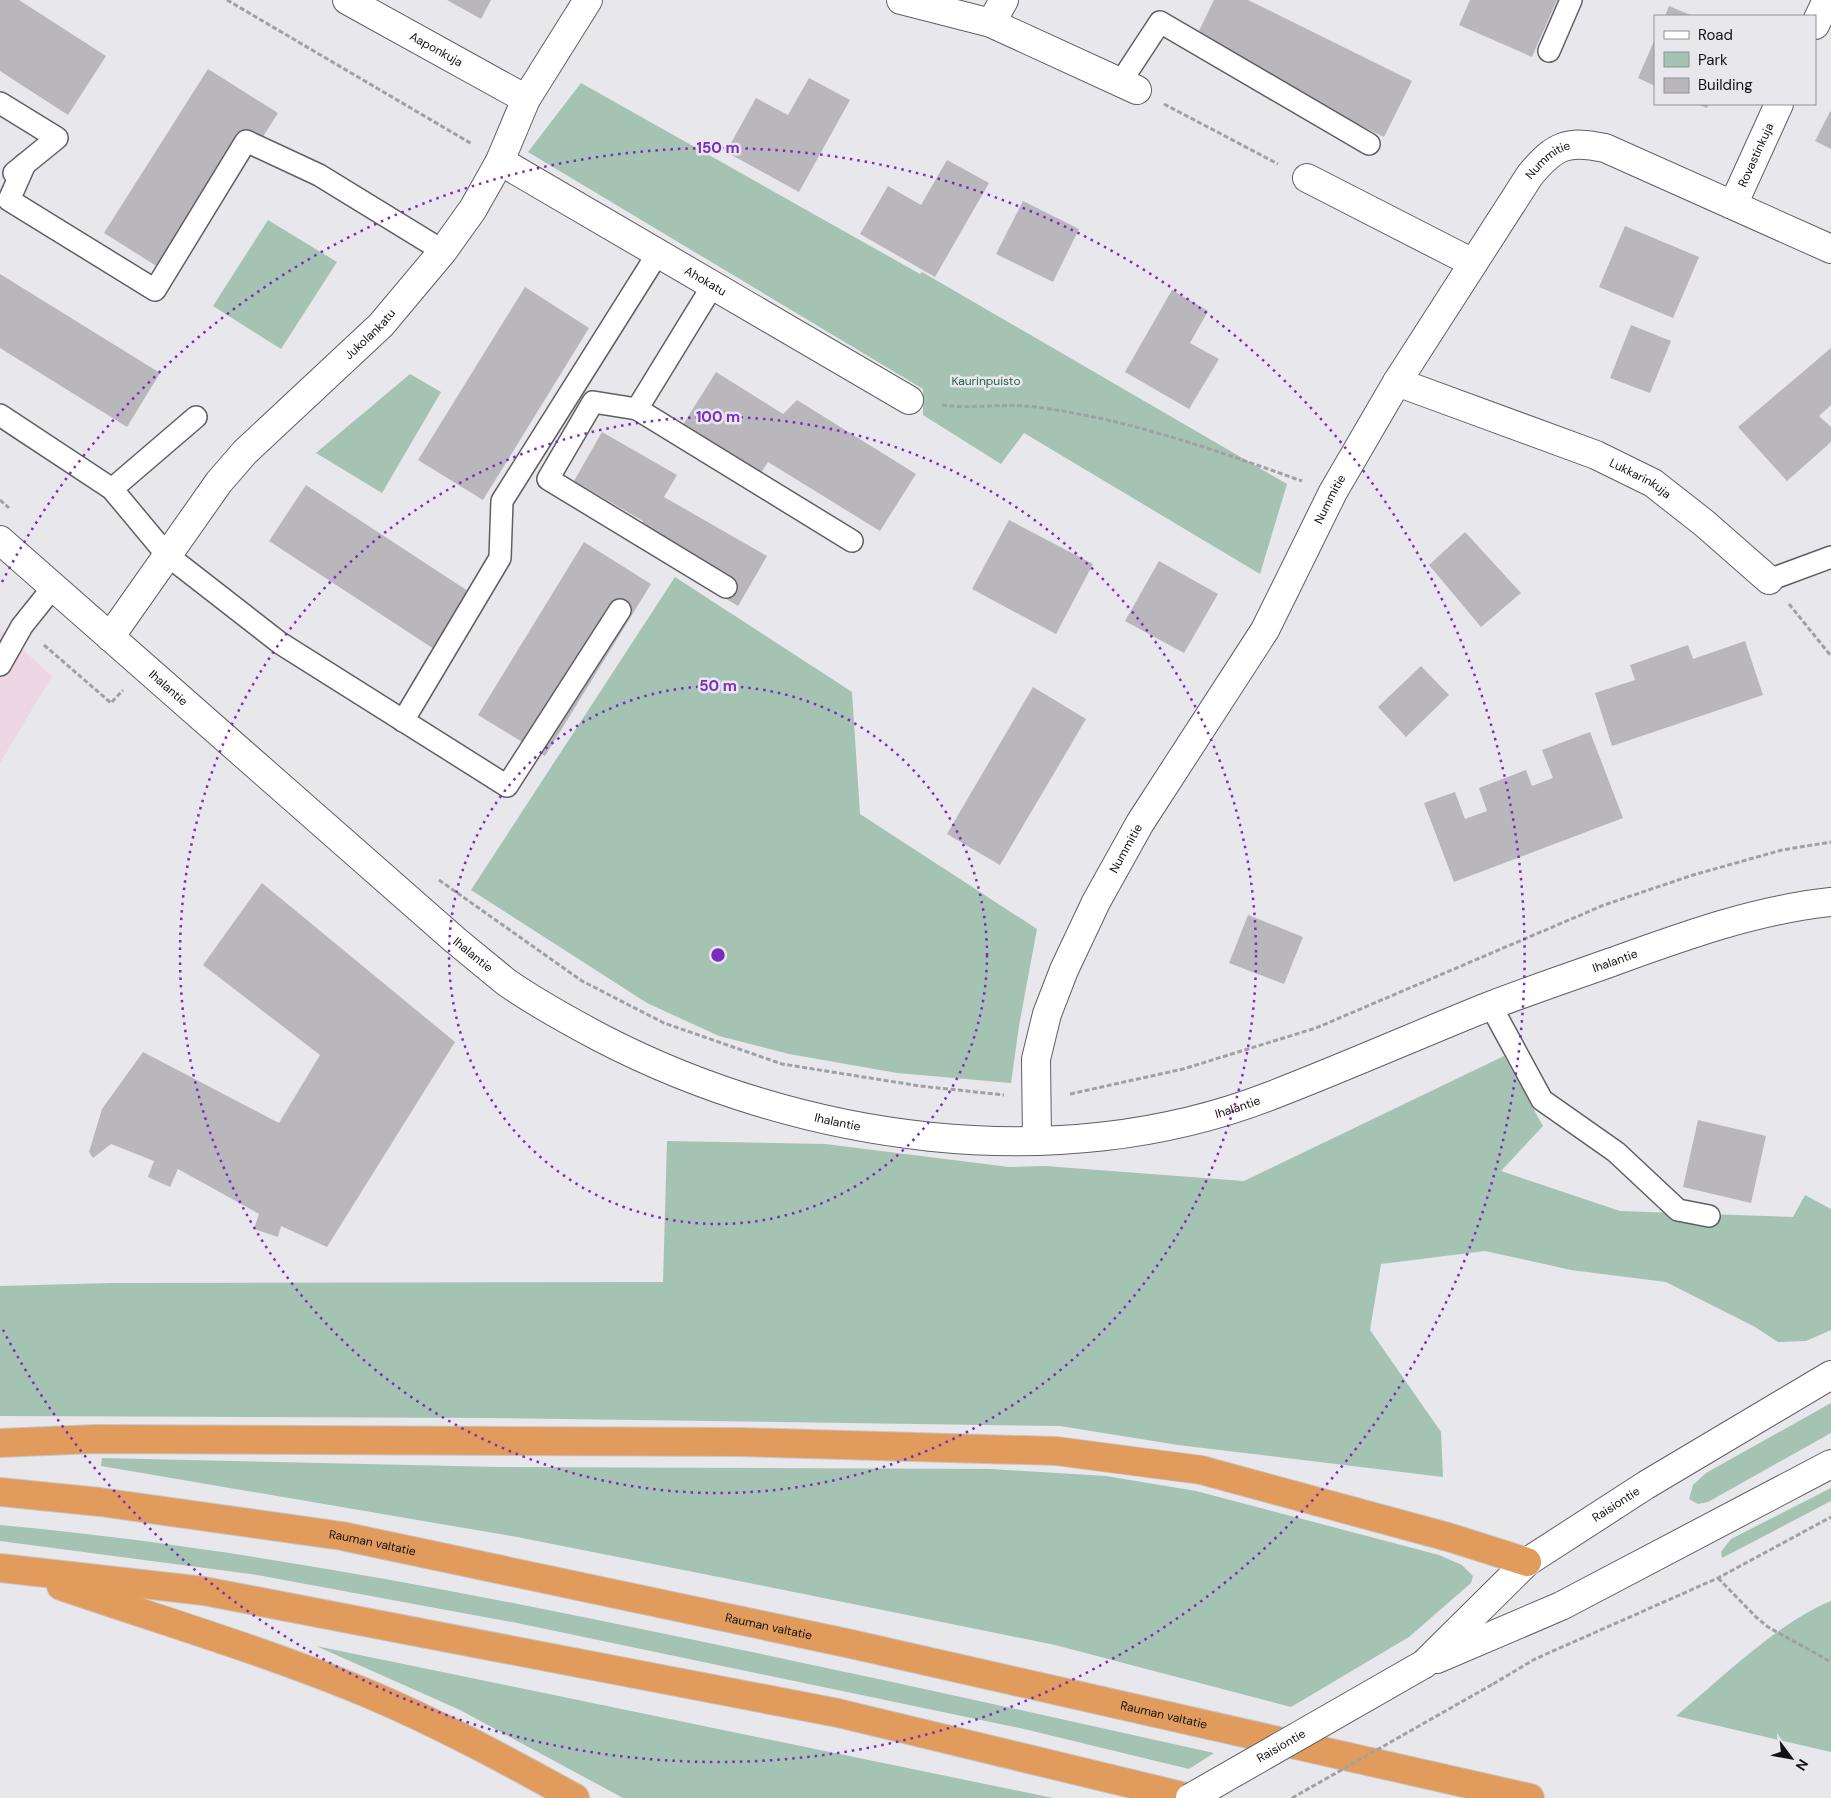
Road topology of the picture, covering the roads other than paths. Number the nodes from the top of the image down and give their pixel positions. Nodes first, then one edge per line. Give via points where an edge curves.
1 (347, 0) edge
2 (588, 0) edge
3 (902, 0) edge
4 (1004, 0) edge
5 (1571, 0) edge
6 (1827, 0) edge
7 (991, 23) junction
8 (1816, 23) edge
9 (1549, 51) dead end
10 (1129, 87) joint
11 (526, 99) junction
12 (0, 103) edge
13 (1779, 105) edge
14 (1369, 144) dead end
15 (500, 161) junction
16 (25, 164) junction
17 (1307, 178) road end
18 (0, 184) edge
19 (1733, 205) junction
20 (1831, 249) edge
21 (443, 251) junction
22 (658, 253) junction
23 (1472, 264) junction
24 (714, 285) junction
25 (1397, 382) junction
26 (909, 400) road end
27 (637, 409) junction
28 (0, 415) edge
29 (196, 417) dead end
30 (112, 489) junction
31 (0, 540) edge
32 (852, 541) dead end
33 (167, 555) junction
34 (1831, 558) edge
35 (1769, 580) joint
36 (54, 586) junction
37 (726, 587) dead end
38 (620, 610) dead end
39 (110, 637) junction
40 (0, 665) edge
41 (403, 721) junction
42 (1831, 902) edge
43 (1491, 1006) junction
44 (1037, 1140) junction
45 (1709, 1216) dead end
46 (1831, 1375) edge
47 (0, 1443) edge
48 (1831, 1464) edge
49 (0, 1492) edge
50 (1528, 1562) junction
51 (5, 1568) edge
52 (1424, 1664) junction
53 (575, 1798) edge
54 (1190, 1798) edge
55 (1530, 1798) edge

1 - 11 street, Aaponkuja
2 - 11 street, Jukolankatu
3 - 7 street
4 - 7 street
5 - 9 lane
6 - 8 street
7 - 10 street
10 - 14 lane via 1160,22
11 - 15 street, Jukolankatu
12 - 16 lane via 57,138
13 - 19 street, Rovastinkuja
15 - 21 street, Jukolankatu via 473,209
15 - 22 street, Ahokatu
16 - 18 lane
16 - 21 lane via 9,200 155,290 246,141 319,174
17 - 23 street
19 - 20 street, Nummitie
19 - 23 street, Nummitie via 1605,148 1582,143 1562,146 1546,157 1530,175
21 - 33 street, Jukolankatu via 381,325 245,452 219,482
22 - 24 street, Ahokatu
22 - 41 lane via 502,501 500,558
23 - 25 street, Nummitie
24 - 26 street, Ahokatu
24 - 27 lane
25 - 35 street, Lukkarinkuja via 1596,455 1653,483
25 - 44 street, Nummitie via 1333,492 1265,630 1140,824 1096,902 1064,970 1036,1058
27 - 32 lane
27 - 37 lane via 593,402 548,479
28 - 30 lane
29 - 30 lane
30 - 33 lane
31 - 36 street, Ihalantie
33 - 39 street, Jukolankatu
33 - 41 lane via 280,643
34 - 35 lane
36 - 39 street, Ihalantie
36 - 40 lane via 22,626
38 - 41 lane via 507,786
39 - 44 street, Ihalantie via 455,940 508,983 570,1022 638,1057 700,1083 766,1105 910,1134 978,1141
42 - 43 street, Ihalantie via 1789,906 1721,924
43 - 44 street, Ihalantie via 1266,1098 1217,1113 1099,1138
43 - 45 lane via 1542,1100 1616,1152 1678,1210
46 - 50 street, Raisiontie via 1646,1485
47 - 50 highway via 96,1439 740,1442 1056,1451 1201,1470
48 - 52 street, Raisiontie via 1561,1606
49 - 55 highway, Rauman valtatie via 100,1502 342,1536 851,1644
50 - 52 street, Raisiontie
51 - 53 highway via 299,1667 369,1694 449,1731
51 - 54 highway via 204,1592 838,1713
52 - 54 street, Raisiontie, bridge

